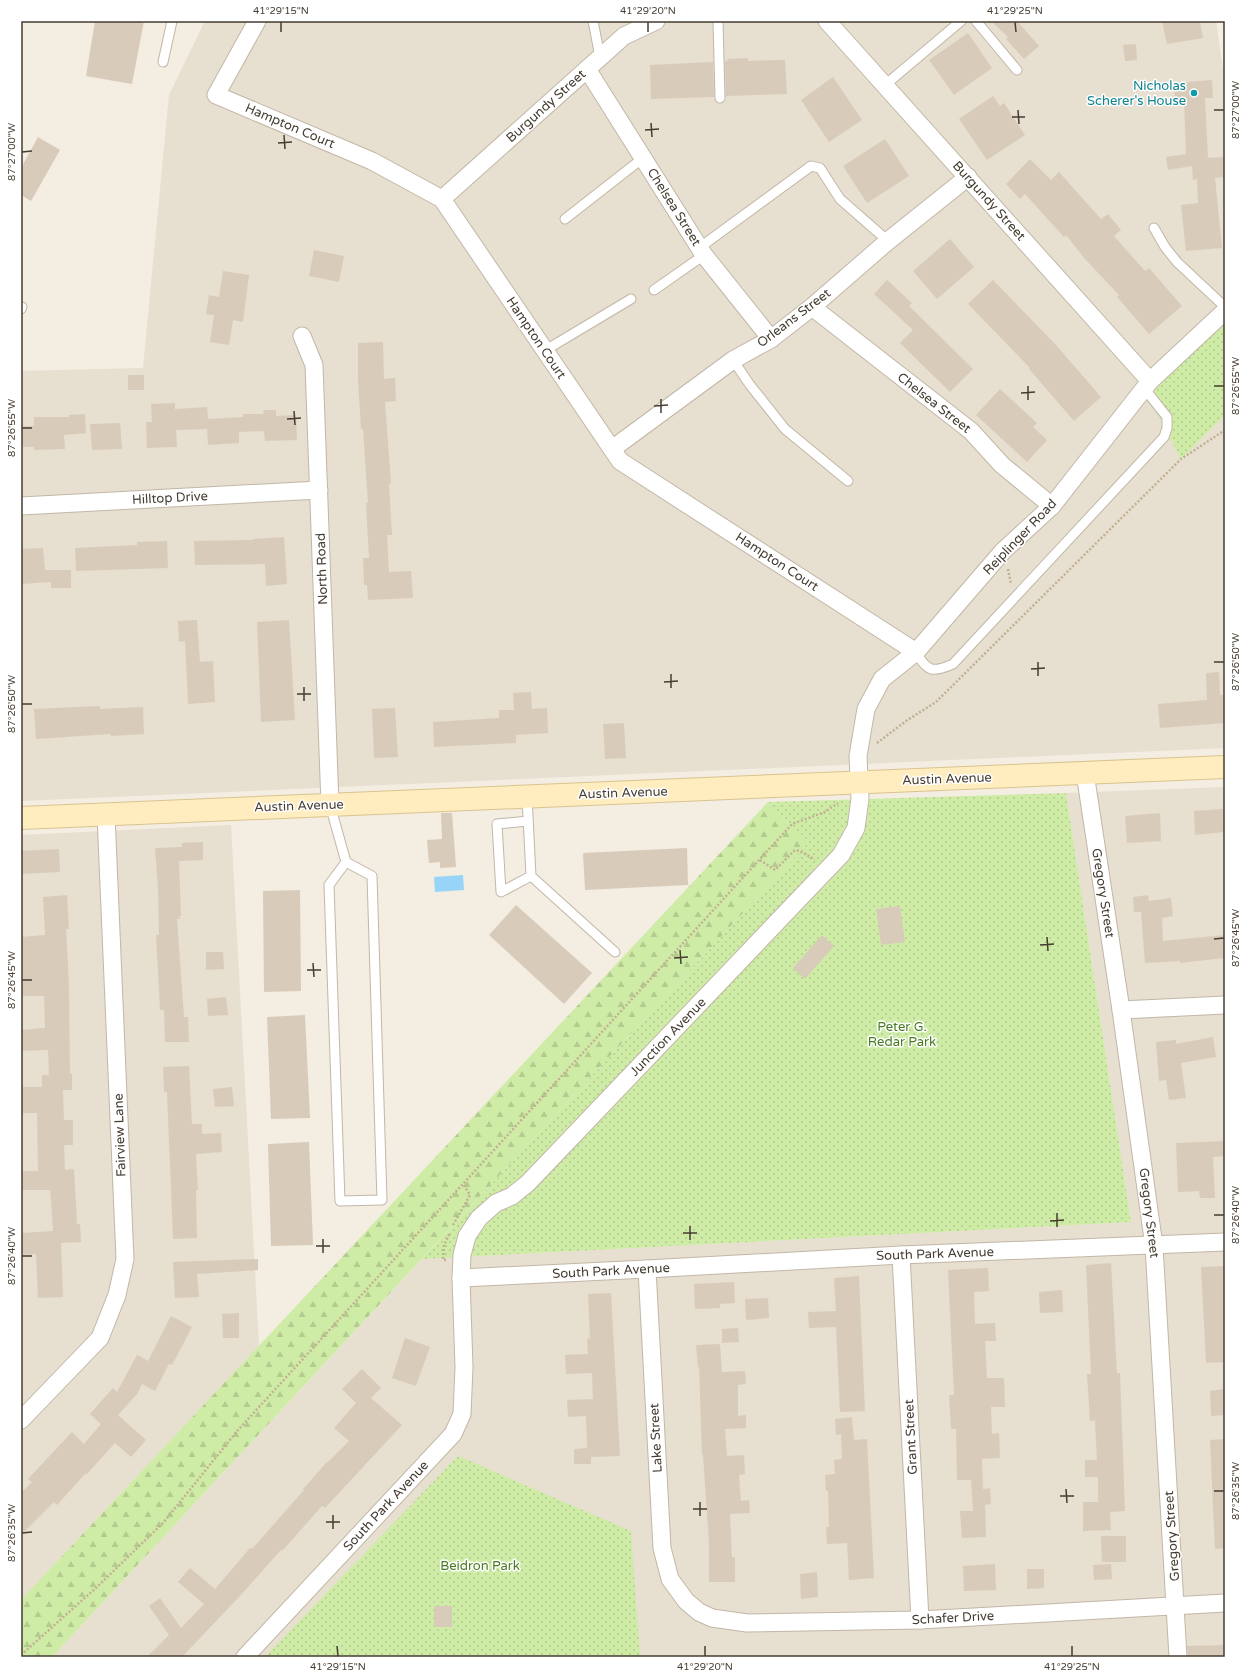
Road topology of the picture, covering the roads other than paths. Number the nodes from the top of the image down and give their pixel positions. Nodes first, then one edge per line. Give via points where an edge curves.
1 (172, 21) edge
2 (256, 21) edge
3 (593, 21) edge
4 (656, 21) edge
5 (718, 21) edge
6 (827, 21) edge
7 (961, 21) edge
8 (976, 21) edge
9 (600, 57) junction
10 (163, 62) dead end
11 (587, 69) junction
12 (1018, 70) dead end
13 (885, 85) junction
14 (720, 98) dead end
15 (643, 158) junction
16 (968, 178) junction
17 (442, 199) junction
18 (565, 219) dead end
19 (1154, 228) dead end
20 (888, 241) junction
21 (702, 251) junction
22 (654, 290) dead end
23 (631, 299) dead end
24 (812, 307) junction
25 (1225, 307) edge
26 (1225, 311) edge
27 (302, 336) dead end
28 (770, 338) junction
29 (544, 351) junction
30 (734, 360) junction
31 (1147, 384) junction
32 (612, 449) junction
33 (848, 481) dead end
34 (318, 490) junction
35 (21, 506) edge
36 (1052, 506) junction
37 (916, 652) junction
38 (1225, 767) edge
39 (1085, 773) junction
40 (860, 791) junction
41 (527, 797) junction
42 (330, 805) junction
43 (106, 814) junction
44 (21, 818) edge
45 (528, 822) junction
46 (346, 862) junction
47 (531, 876) junction
48 (615, 952) dead end
49 (1225, 1005) edge
50 (1121, 1010) junction
51 (1225, 1242) edge
52 (1154, 1246) junction
53 (901, 1255) junction
54 (647, 1269) junction
55 (461, 1278) junction
56 (21, 1420) edge
57 (686, 1601) joint
58 (1225, 1603) edge
59 (1176, 1606) junction
60 (920, 1620) junction
61 (245, 1657) edge
62 (1178, 1657) edge

1 - 10 lane
2 - 17 street, Hampton Court via 216,95 372,161
3 - 9 lane
4 - 9 street, Burgundy Street via 624,36
5 - 14 lane
6 - 13 street, Burgundy Street
7 - 13 lane
8 - 12 lane
9 - 11 street, Burgundy Street
11 - 15 street, Chelsea Street
11 - 17 street, Burgundy Street
13 - 16 street, Burgundy Street
15 - 18 lane
15 - 21 street, Chelsea Street
16 - 20 street, Orleans Street
16 - 31 street, Burgundy Street
17 - 29 street, Hampton Court
19 - 25 lane via 1177,262
20 - 21 lane via 840,199 820,168 811,166
20 - 24 street, Orleans Street
21 - 22 lane
21 - 28 street, Chelsea Street
23 - 29 lane
24 - 28 street, Orleans Street
24 - 36 street, Chelsea Street via 971,431 1002,465
26 - 31 street, Reiplinger Road
27 - 34 street, North Road via 314,365
28 - 30 street, Orleans Street
29 - 32 street, Hampton Court
30 - 32 street, Orleans Street
30 - 33 lane via 785,429
31 - 36 street, Reiplinger Road
31 - 37 lane via 1167,417 1164,437 953,664 940,670 933,670 922,664
32 - 37 street, Hampton Court via 620,461
34 - 35 street, Hilltop Drive
34 - 42 street, North Road
36 - 37 street, Reiplinger Road via 1003,551
37 - 40 street, Reiplinger Road via 882,679 866,709 858,756
38 - 39 street, Austin Avenue
39 - 40 street, Austin Avenue
39 - 50 street, Gregory Street
40 - 41 street, Austin Avenue
40 - 55 street, Junction Avenue via 856,828 841,855 528,1183 512,1196 496,1203 479,1218 467,1236 462,1255
41 - 42 street, Austin Avenue
41 - 45 lane
42 - 43 street, Austin Avenue
42 - 46 lane
43 - 44 street, Austin Avenue
43 - 56 street, Fairview Lane via 125,1259 117,1295 100,1338
45 - 47 lane
45 - 47 lane via 497,824 501,892
46 - 46 lane via 372,876 382,1200 340,1201 329,886
47 - 48 lane
49 - 50 street
50 - 52 street, Gregory Street
51 - 52 street, South Park Avenue
52 - 53 street, South Park Avenue
52 - 59 street, Gregory Street
53 - 54 street, South Park Avenue
53 - 60 street, Grant Street
54 - 55 street, South Park Avenue
54 - 57 street, Lake Street via 662,1548 670,1579
55 - 61 street, South Park Avenue via 464,1367 462,1414 453,1434
57 - 60 street, Schafer Drive via 699,1612 712,1618 747,1623
58 - 59 street, Schafer Drive
59 - 60 street, Schafer Drive
59 - 62 street, Gregory Street

